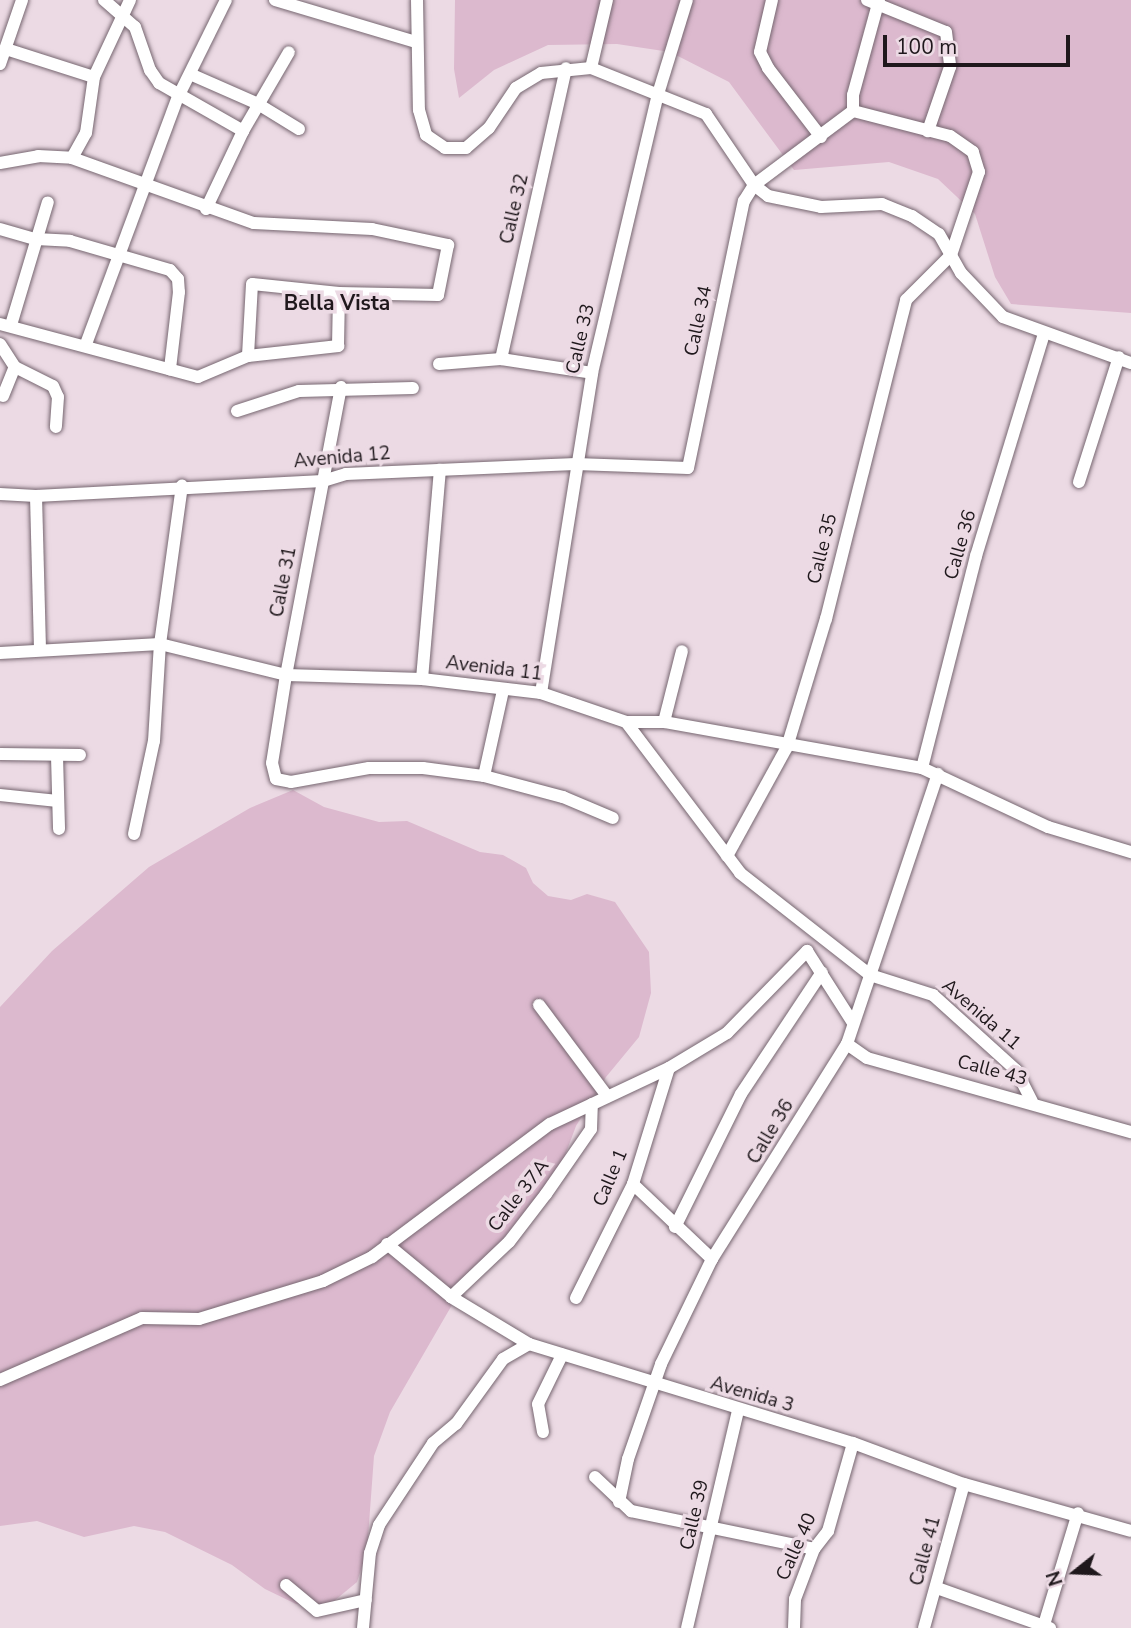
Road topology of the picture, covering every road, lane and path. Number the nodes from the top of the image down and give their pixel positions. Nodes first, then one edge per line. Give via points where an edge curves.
1 (22, 0) edge
2 (104, 0) edge
3 (130, 0) edge
4 (226, 0) edge
5 (275, 0) edge
6 (417, 0) edge
7 (607, 0) edge
8 (687, 0) edge
9 (772, 0) edge
10 (874, 1) edge
11 (122, 14) junction
12 (416, 42) junction
13 (6, 49) junction
14 (289, 52) dead end
15 (0, 64) edge
16 (566, 68) junction
17 (591, 68) junction
18 (190, 74) junction
19 (94, 77) junction
20 (659, 94) junction
21 (178, 97) junction
22 (258, 104) junction
23 (853, 111) junction
24 (299, 129) dead end
25 (243, 131) junction
26 (928, 131) junction
27 (821, 137) junction
28 (72, 158) junction
29 (0, 163) edge
30 (754, 185) junction
31 (141, 186) junction
32 (48, 202) dead end
33 (206, 209) junction
34 (0, 229) edge
35 (36, 239) junction
36 (116, 253) junction
37 (951, 255) junction
38 (339, 293) junction
39 (6, 324) edge
40 (1044, 334) junction
41 (0, 344) edge
42 (86, 344) junction
43 (248, 356) junction
44 (501, 359) junction
45 (1125, 360) edge
46 (439, 365) dead end
47 (15, 367) junction
48 (170, 369) junction
49 (592, 373) junction
50 (341, 387) junction
51 (412, 388) dead end
52 (3, 396) dead end
53 (237, 411) dead end
54 (56, 427) dead end
55 (576, 464) junction
56 (688, 468) joint
57 (440, 470) junction
58 (323, 481) junction
59 (1079, 482) dead end
60 (182, 486) junction
61 (0, 494) edge
62 (36, 496) junction
63 (160, 644) junction
64 (40, 648) junction
65 (682, 651) dead end
66 (0, 653) edge
67 (286, 674) junction
68 (422, 679) junction
69 (503, 690) junction
70 (541, 693) junction
71 (626, 722) junction
72 (664, 722) junction
73 (787, 747) junction
74 (0, 754) edge
75 (57, 755) junction
76 (79, 755) dead end
77 (922, 768) junction
78 (938, 774) junction
79 (484, 776) junction
80 (0, 795) edge
81 (58, 802) junction
82 (613, 818) dead end
83 (59, 829) dead end
84 (134, 834) dead end
85 (1131, 852) edge
86 (727, 856) junction
87 (819, 935) junction
88 (807, 951) junction
89 (822, 972) junction
90 (870, 975) junction
91 (538, 1005) dead end
92 (853, 1023) junction
93 (846, 1044) junction
94 (669, 1068) junction
95 (607, 1096) junction
96 (1032, 1101) junction
97 (592, 1104) junction
98 (1131, 1132) edge
99 (633, 1184) junction
100 (676, 1227) junction
101 (387, 1244) junction
102 (712, 1259) junction
103 (451, 1297) junction
104 (576, 1298) dead end
105 (529, 1344) junction
106 (562, 1355) junction
107 (0, 1380) edge
108 (654, 1385) junction
109 (738, 1411) junction
110 (543, 1432) dead end
111 (853, 1443) junction
112 (595, 1477) dead end
113 (964, 1484) junction
114 (619, 1502) junction
115 (1078, 1513) junction
116 (712, 1530) junction
117 (1131, 1531) edge
118 (814, 1549) junction
119 (286, 1585) dead end
120 (937, 1588) junction
121 (366, 1600) junction
122 (1046, 1627) edge
123 (363, 1628) edge
124 (687, 1628) edge
125 (794, 1628) edge
126 (924, 1628) edge

1 - 13 street
2 - 11 street
3 - 11 street
4 - 18 street
5 - 12 street
6 - 12 street
7 - 17 street
8 - 20 street, Calle 33
9 - 27 street via 761,52 768,68
10 - 23 street
10 - 26 street via 937,26 949,40 950,67
11 - 19 street
11 - 21 street via 135,27 150,70
12 - 16 street via 419,110 426,135 445,148 466,148 489,128 516,89 541,73
13 - 15 street
13 - 19 street
14 - 22 street
16 - 17 street
16 - 44 street, Calle 32
17 - 20 street
18 - 21 street
18 - 22 street
19 - 28 street via 86,133
20 - 30 street via 706,114
20 - 49 street, Calle 33
21 - 25 street
21 - 31 street
22 - 24 street
22 - 25 street
23 - 26 street
23 - 27 street
25 - 33 street
26 - 37 street via 950,136 972,152 979,172
27 - 30 street
28 - 29 street via 38,156
28 - 31 street
30 - 37 street via 795,204 882,204 939,234
30 - 56 street, Calle 34 via 744,201
31 - 33 street
31 - 36 street
32 - 35 street
33 - 38 street via 254,223 372,229 448,245 438,295
34 - 35 street
35 - 36 street via 70,241
35 - 39 street
36 - 42 street
36 - 48 street via 170,270 177,279
37 - 40 street via 961,273 1003,317
37 - 73 street, Calle 35 via 906,300
38 - 43 street via 338,346
38 - 43 street via 252,284
39 - 42 street
40 - 45 street via 1073,339
40 - 77 street, Calle 36 via 976,556
41 - 47 street
42 - 48 street
43 - 48 street via 198,377
44 - 46 street
44 - 49 street
45 - 59 street
47 - 52 street
47 - 54 street via 53,386 58,397
49 - 55 street, Calle 33
50 - 51 street
50 - 53 street via 299,391
50 - 58 street, Calle 31
55 - 56 street, Avenida 12
55 - 57 street, Avenida 12
55 - 70 street, Calle 33
57 - 58 street, Avenida 12 via 346,474
57 - 68 street
58 - 60 street, Avenida 12
58 - 67 street, Calle 31
60 - 62 street, Avenida 12
60 - 63 street
61 - 62 street, Avenida 12
62 - 64 street
63 - 64 street, Avenida 11
63 - 67 street, Avenida 11
63 - 84 street via 153,741
64 - 66 street, Avenida 11
65 - 72 street
67 - 68 street, Avenida 11
67 - 79 street, Calle 31 via 272,763 273,774 281,782 369,768 423,768
68 - 69 street, Avenida 11
69 - 70 street, Avenida 11
69 - 79 street
70 - 71 street, Avenida 11
71 - 72 street
71 - 86 street, Avenida 11
72 - 73 street
73 - 77 street
73 - 86 street, Calle 35
74 - 75 street
75 - 76 street
75 - 81 street
77 - 78 street
78 - 85 street via 1048,827
78 - 90 street, Calle 36
79 - 82 street via 563,797
80 - 81 street
81 - 83 street
86 - 87 street, Avenida 11 via 740,873
87 - 88 street
87 - 90 street, Avenida 11
88 - 89 street
88 - 94 street via 727,1034
89 - 92 street
89 - 100 street via 741,1094
90 - 92 street, Calle 36
90 - 96 street, Avenida 11 via 933,995 1016,1070
91 - 95 street
92 - 93 street, Calle 36
93 - 96 street, Calle 43 via 867,1058
93 - 102 street, Calle 36
94 - 95 street
94 - 99 street, Calle 1
95 - 97 street
96 - 98 street, Calle 43
97 - 101 street via 551,1124
97 - 103 street, Calle 37A via 591,1129 546,1194 509,1242
99 - 100 street
99 - 104 street, Calle 1
100 - 102 street
101 - 103 street, Avenida 3
101 - 107 street via 323,1281 199,1319 142,1318
102 - 108 street, Calle 36
103 - 105 street, Avenida 3
105 - 106 street, Avenida 3
105 - 121 street via 503,1359 456,1424 433,1443 379,1525 370,1553
106 - 108 street, Avenida 3
106 - 110 street via 538,1404
108 - 109 street, Avenida 3
108 - 114 street, Calle 36
109 - 111 street, Avenida 3
109 - 116 street, Calle 39
111 - 113 street, Avenida 3
111 - 118 street, Calle 40 via 828,1531
112 - 114 street
113 - 115 street, Avenida 3
113 - 120 street, Calle 41
114 - 116 street via 631,1511
115 - 117 street, Avenida 3
115 - 122 street
116 - 118 street
116 - 124 street, Calle 39
118 - 125 street, Calle 40 via 795,1599
119 - 121 street via 317,1611
120 - 122 street
120 - 126 street, Calle 41
121 - 123 street

